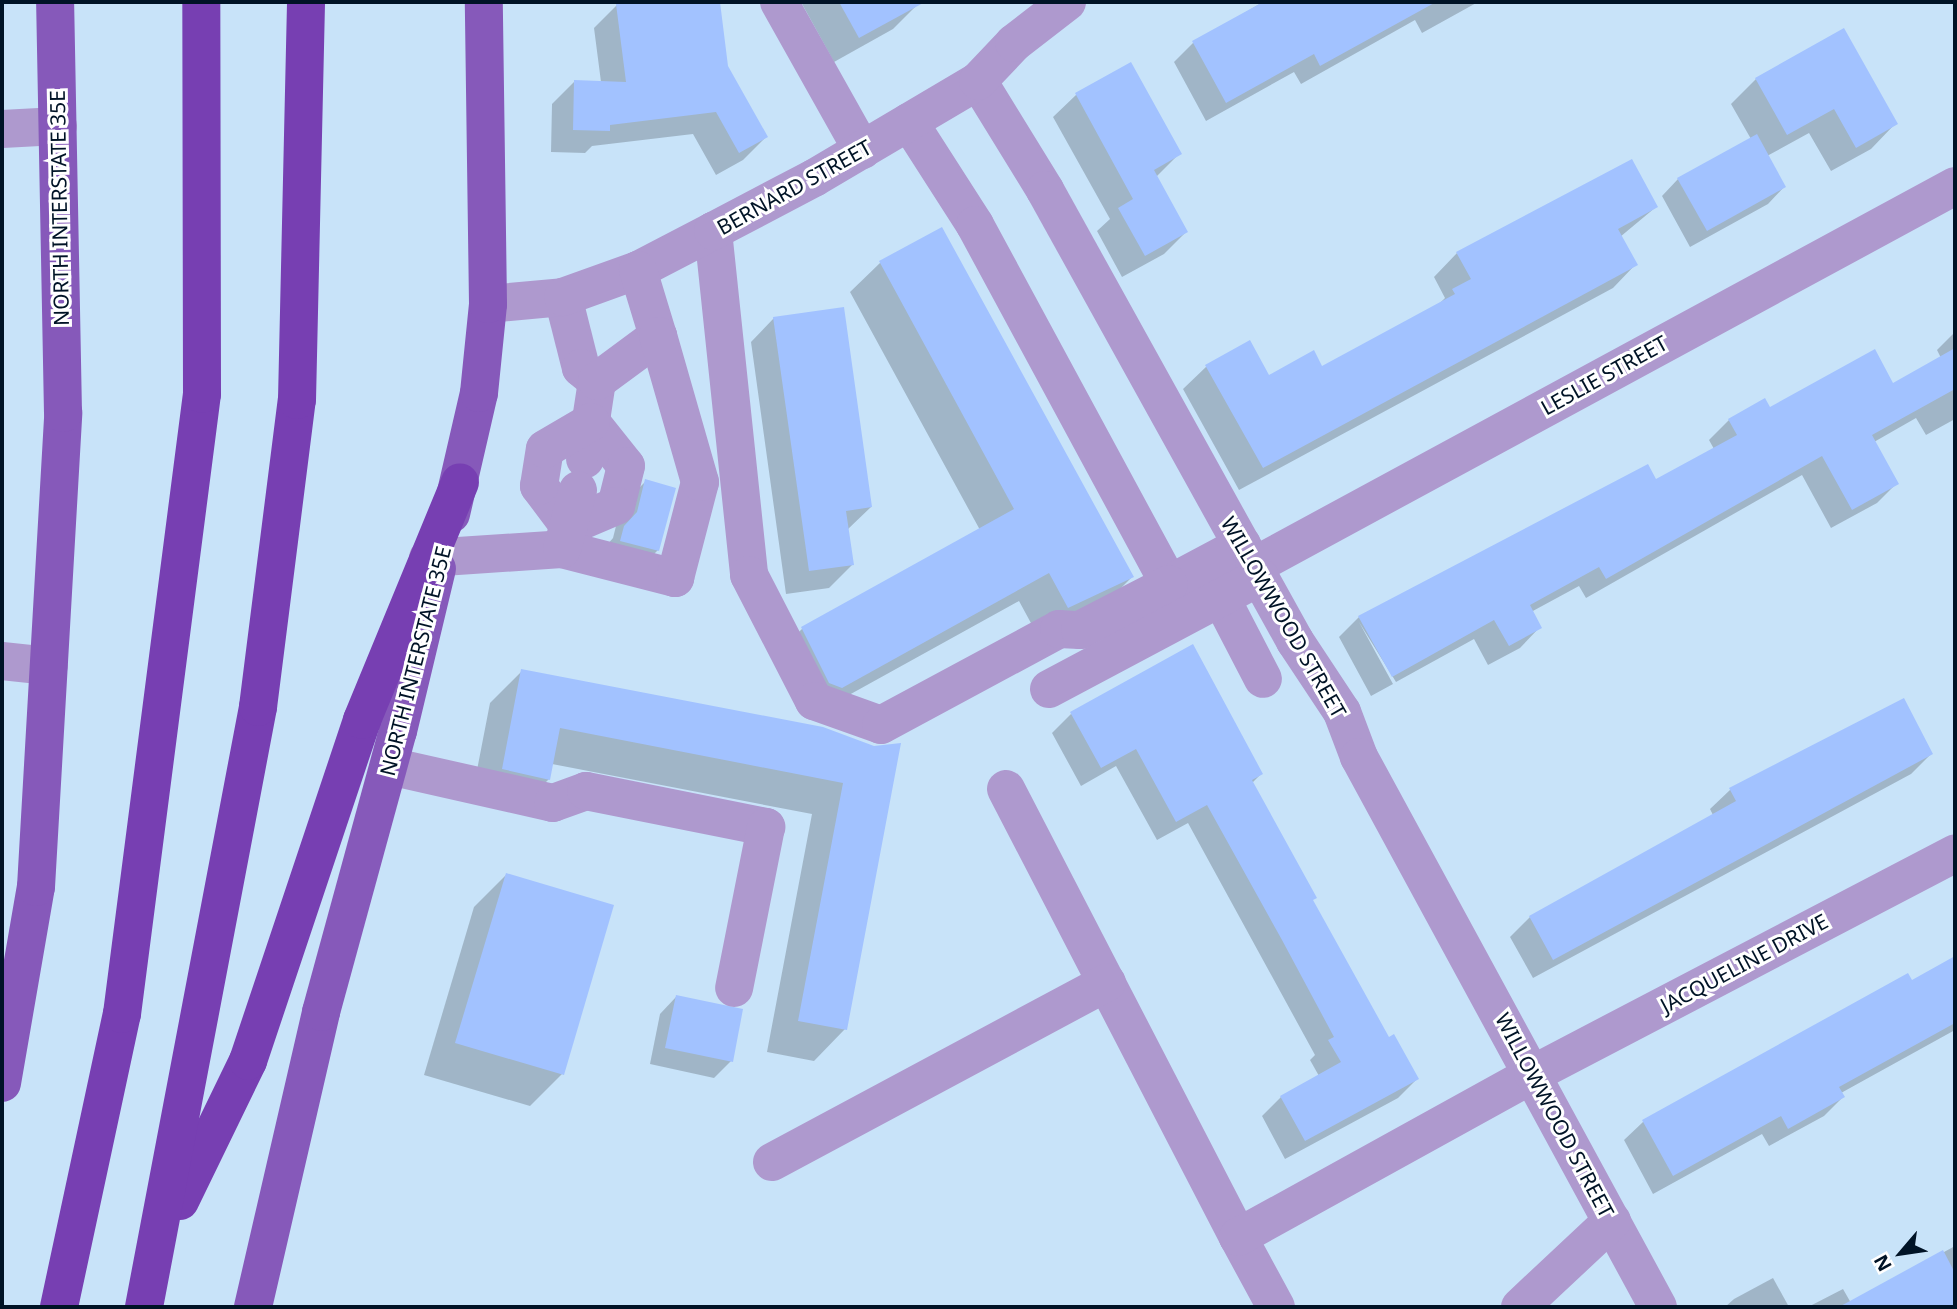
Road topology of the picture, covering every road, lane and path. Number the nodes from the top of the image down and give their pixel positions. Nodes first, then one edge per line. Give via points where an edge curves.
1 (55, 2) edge
2 (201, 2) edge
3 (306, 2) edge
4 (484, 2) edge
5 (779, 2) edge
6 (1067, 2) edge
7 (978, 81) junction
8 (909, 122) junction
9 (58, 126) junction
10 (2, 129) edge
11 (862, 150) junction
12 (1955, 186) edge
13 (713, 231) junction
14 (638, 270) junction
15 (563, 297) junction
16 (488, 304) junction
17 (658, 337) junction
18 (597, 382) junction
19 (591, 422) junction
20 (460, 482) joint
21 (565, 538) junction
22 (434, 558) junction
23 (1252, 563) junction
24 (1169, 584) junction
25 (1221, 598) junction
26 (2, 661) edge
27 (49, 666) junction
28 (1263, 679) dead end
29 (1049, 688) dead end
30 (389, 766) junction
31 (1006, 789) dead end
32 (1955, 853) edge
33 (1107, 982) junction
34 (734, 988) dead end
35 (1533, 1074) junction
36 (2, 1083) edge
37 (772, 1162) dead end
38 (1612, 1222) junction
39 (1238, 1237) junction
40 (159, 1244) junction
41 (59, 1307) edge
42 (144, 1307) edge
43 (253, 1307) edge
44 (1276, 1307) edge
45 (1520, 1307) edge
46 (1658, 1307) edge

1 - 9 main road, NORTH INTERSTATE 35E
2 - 41 highway via 202,394 122,1014
3 - 40 highway via 297,400 258,707
4 - 16 main road
5 - 11 street
6 - 7 street, BERNARD STREET via 1014,43
7 - 8 street, BERNARD STREET
7 - 23 street, WILLOWWOOD STREET via 1045,190
8 - 11 street, BERNARD STREET
8 - 24 street via 975,225
9 - 10 street
9 - 27 main road, NORTH INTERSTATE 35E via 63,413
11 - 13 street, BERNARD STREET
12 - 23 street, LESLIE STREET
13 - 14 street, BERNARD STREET
13 - 24 street via 750,575 814,701 881,725 1059,629 1080,630
14 - 15 street, BERNARD STREET
14 - 17 street
15 - 16 street, BERNARD STREET
15 - 18 street via 581,368
16 - 20 main road via 479,393
17 - 18 street
17 - 21 street via 700,482 675,578
18 - 19 street
19 - 21 street
19 - 21 street via 545,449 539,486
19 - 21 street via 626,466 616,506
20 - 22 highway
21 - 22 street
22 - 30 main road, NORTH INTERSTATE 35E
22 - 40 highway via 362,720 248,1061
23 - 24 street
23 - 25 street
23 - 35 street, WILLOWWOOD STREET via 1342,712 1359,757
25 - 28 street
25 - 29 street
26 - 27 street
27 - 36 main road, NORTH INTERSTATE 35E via 36,887
30 - 34 street via 553,803 586,791 766,827
30 - 43 main road, NORTH INTERSTATE 35E via 321,1012
31 - 33 street
32 - 35 street, JACQUELINE DRIVE
33 - 37 street
33 - 39 street
35 - 38 street, WILLOWWOOD STREET
35 - 39 street, JACQUELINE DRIVE
38 - 45 street
38 - 46 street, WILLOWWOOD STREET
39 - 44 street
40 - 42 highway

